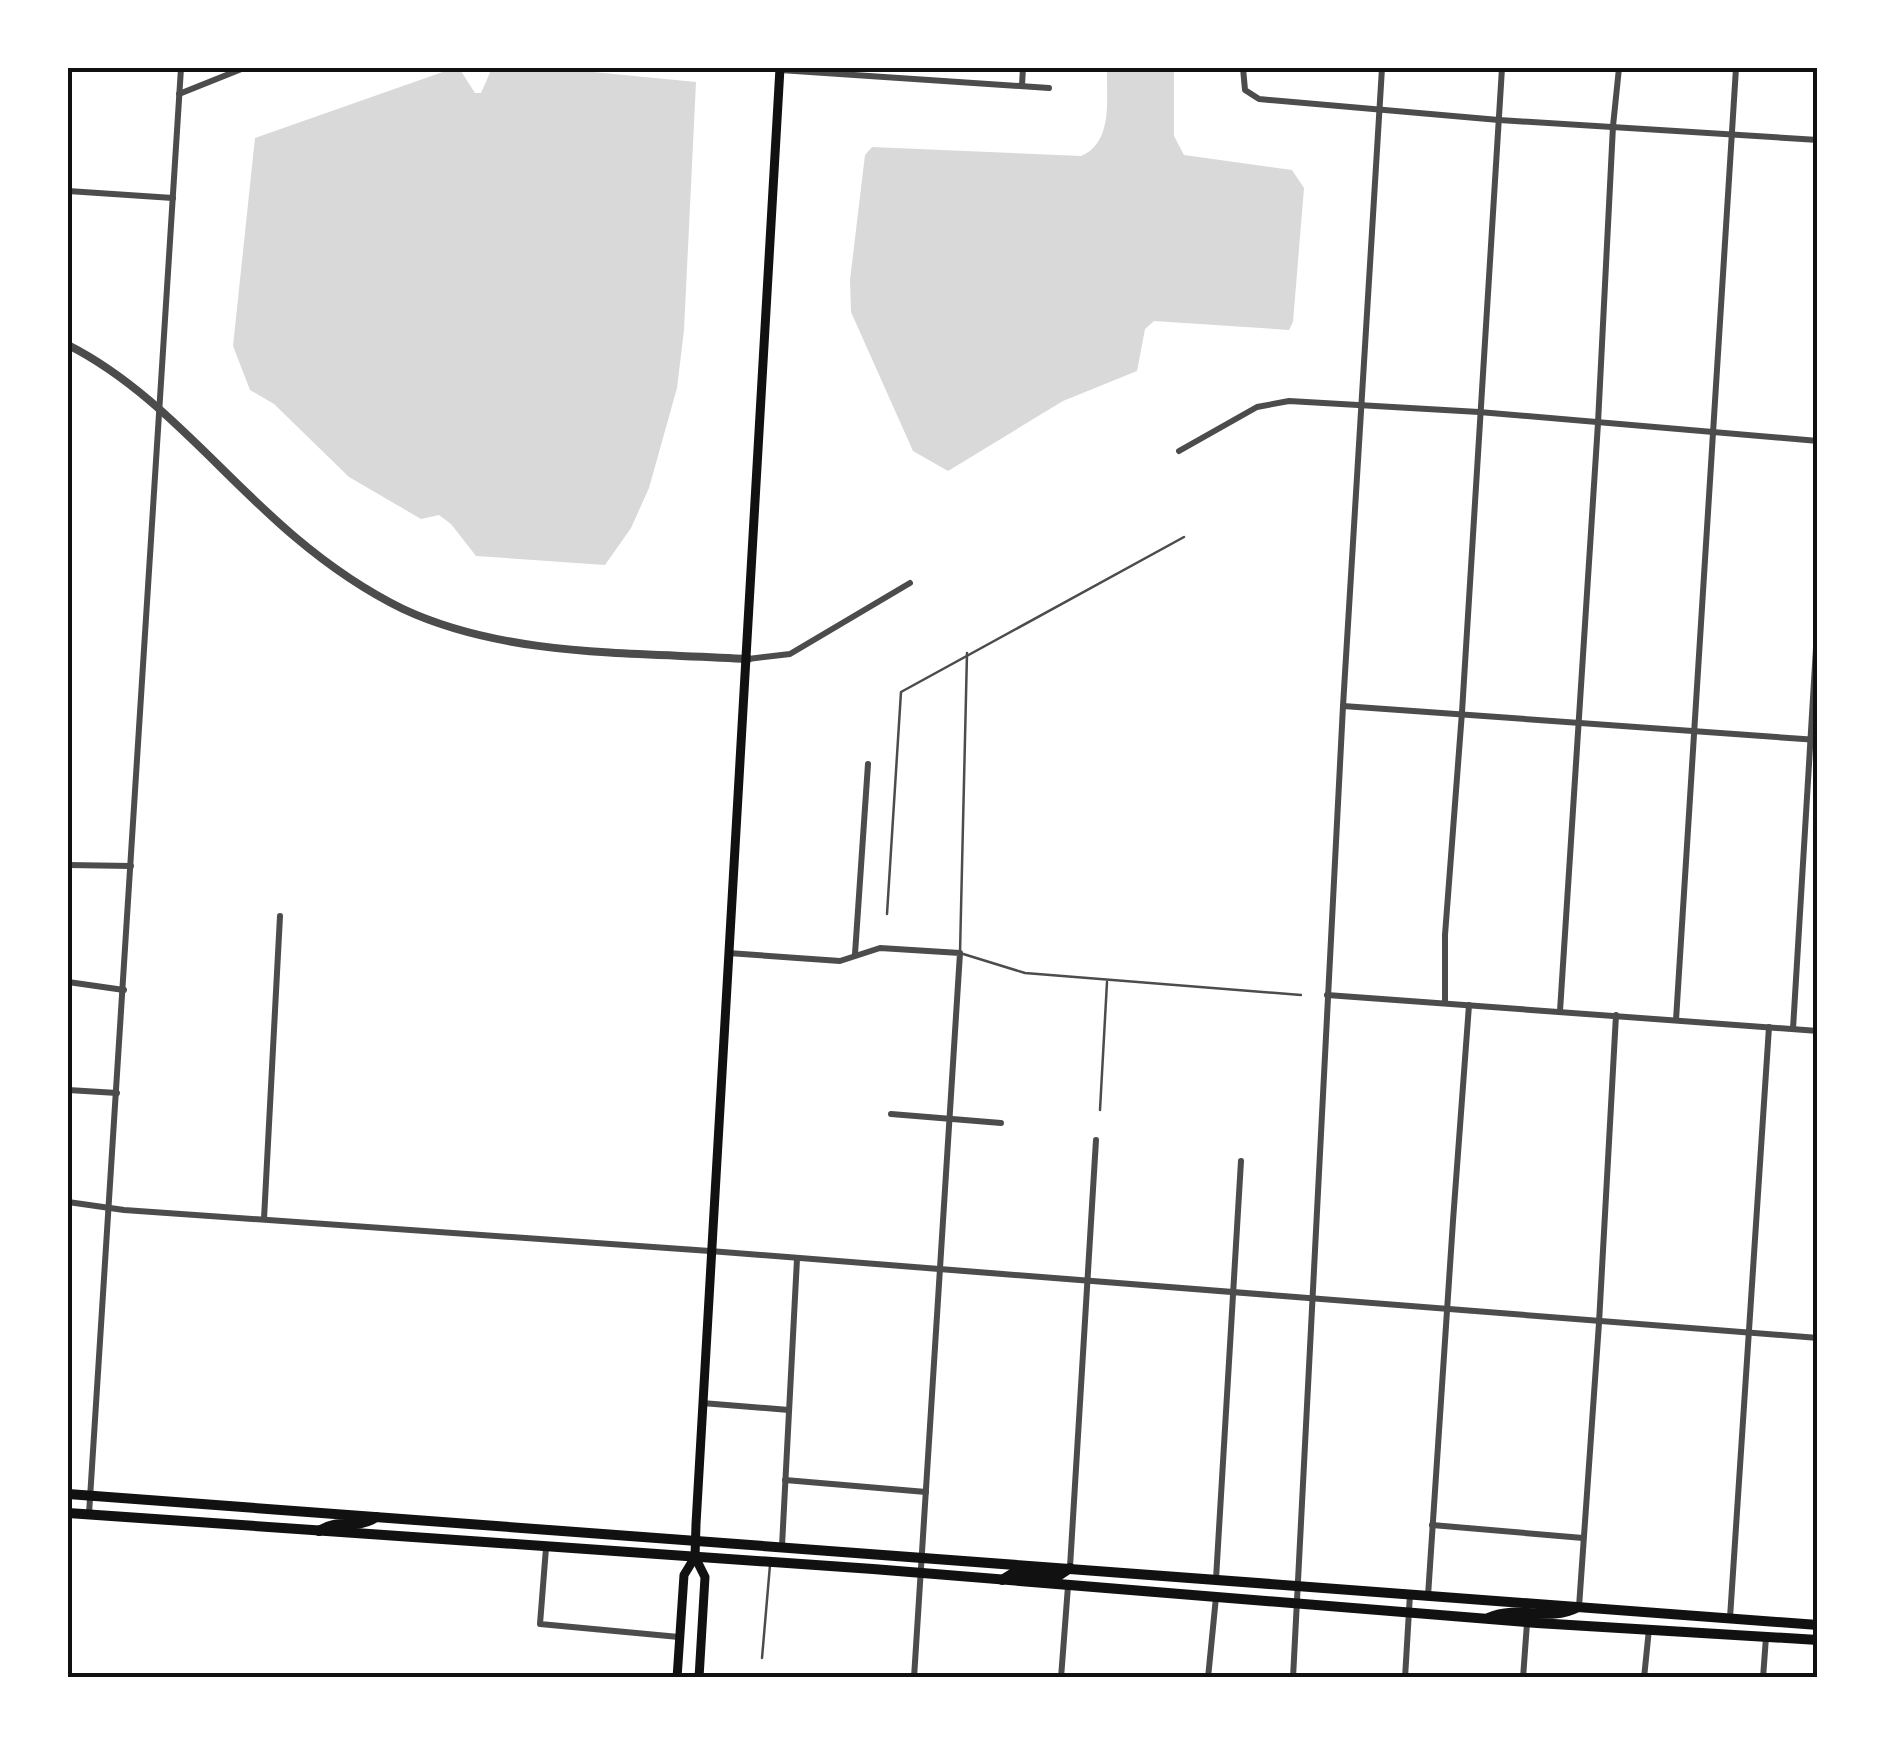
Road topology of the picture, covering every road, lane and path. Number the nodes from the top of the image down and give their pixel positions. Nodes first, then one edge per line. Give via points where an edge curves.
1 (181, 68) edge
2 (244, 68) edge
3 (780, 68) edge
4 (1024, 68) edge
5 (1243, 68) edge
6 (1382, 68) edge
7 (1502, 68) edge
8 (1619, 68) edge
9 (1736, 68) edge
10 (907, 72) edge
11 (1022, 85) junction
12 (1049, 88) dead end
13 (179, 94) junction
14 (1380, 110) junction
15 (1498, 120) junction
16 (1612, 126) junction
17 (1732, 134) junction
18 (1818, 140) edge
19 (68, 192) edge
20 (173, 198) junction
21 (68, 346) edge
22 (1362, 406) junction
23 (160, 411) junction
24 (1479, 412) junction
25 (1598, 424) junction
26 (1715, 434) junction
27 (1818, 441) edge
28 (1179, 451) dead end
29 (1184, 537) dead end
30 (910, 583) dead end
31 (1818, 615) edge
32 (967, 654) junction
33 (748, 660) junction
34 (1343, 706) junction
35 (1462, 712) junction
36 (1579, 720) junction
37 (1696, 729) junction
38 (1814, 740) edge
39 (868, 764) dead end
40 (68, 864) edge
41 (132, 866) junction
42 (887, 914) dead end
43 (280, 916) dead end
44 (960, 952) junction
45 (728, 954) junction
46 (855, 955) junction
47 (1107, 980) junction
48 (68, 982) edge
49 (124, 990) junction
50 (1301, 995) dead end
51 (1327, 996) junction
52 (1446, 1003) junction
53 (1470, 1004) junction
54 (1560, 1012) junction
55 (1616, 1015) junction
56 (1676, 1020) junction
57 (1769, 1026) junction
58 (1793, 1029) junction
59 (1818, 1030) edge
60 (68, 1090) edge
61 (117, 1092) junction
62 (1100, 1110) dead end
63 (891, 1114) dead end
64 (948, 1119) junction
65 (1002, 1123) dead end
66 (1096, 1140) dead end
67 (1241, 1162) dead end
68 (68, 1202) edge
69 (110, 1208) junction
70 (264, 1220) junction
71 (710, 1251) junction
72 (796, 1259) junction
73 (942, 1270) junction
74 (1086, 1281) junction
75 (1234, 1292) junction
76 (1314, 1298) junction
77 (1445, 1310) junction
78 (1599, 1323) junction
79 (1750, 1333) junction
80 (1818, 1338) edge
81 (702, 1404) junction
82 (789, 1410) junction
83 (785, 1480) junction
84 (926, 1492) junction
85 (68, 1494) edge
86 (91, 1495) junction
87 (68, 1514) edge
88 (89, 1515) junction
89 (376, 1516) junction
90 (504, 1526) junction
91 (1432, 1526) junction
92 (318, 1532) junction
93 (421, 1538) junction
94 (1584, 1538) junction
95 (696, 1539) junction
96 (782, 1546) junction
97 (546, 1548) junction
98 (696, 1557) junction
99 (922, 1557) junction
100 (770, 1562) junction
101 (1070, 1568) junction
102 (920, 1573) junction
103 (1216, 1579) junction
104 (1001, 1580) junction
105 (1298, 1585) junction
106 (1068, 1586) junction
107 (1410, 1594) junction
108 (1428, 1596) junction
109 (1216, 1598) junction
110 (1297, 1604) junction
111 (1579, 1606) junction
112 (1409, 1613) junction
113 (1730, 1618) junction
114 (1487, 1619) junction
115 (1527, 1622) junction
116 (1818, 1626) edge
117 (1649, 1628) junction
118 (679, 1637) junction
119 (1766, 1637) junction
120 (1818, 1640) edge
121 (762, 1658) dead end
122 (677, 1678) edge
123 (699, 1678) edge
124 (914, 1678) edge
125 (1062, 1678) edge
126 (1208, 1678) edge
127 (1293, 1678) edge
128 (1405, 1678) edge
129 (1523, 1678) edge
130 (1644, 1678) edge
131 (1763, 1678) edge

1 - 13 street
2 - 13 street
3 - 10 street
3 - 33 main road
4 - 11 street
5 - 14 street via 1244,90 1259,99
6 - 14 street
7 - 15 street
8 - 16 street
9 - 17 street
10 - 11 street
11 - 12 street
13 - 20 street
14 - 15 street
14 - 22 street
15 - 16 street
15 - 24 street
16 - 17 street
16 - 25 street
17 - 18 street
17 - 26 street
19 - 20 street
20 - 23 street
21 - 23 street
22 - 24 street
22 - 28 street via 1266,404
22 - 34 street
23 - 33 street via 295,537 404,610 518,643
23 - 41 street
24 - 25 street
24 - 35 street
25 - 26 street
25 - 36 street
26 - 27 street
26 - 37 street
29 - 32 lane
30 - 33 street via 790,654
31 - 38 street
32 - 42 lane via 902,692
32 - 44 lane
33 - 45 main road
34 - 35 street
34 - 51 street
35 - 36 street
35 - 52 street
36 - 37 street
36 - 54 street
37 - 38 street
37 - 56 street
38 - 58 street
39 - 46 street
40 - 41 street
41 - 49 street
43 - 70 street
44 - 46 street via 880,948
44 - 47 lane via 1026,973
44 - 64 street
45 - 46 street via 840,961
45 - 71 main road
47 - 50 lane
47 - 62 lane
48 - 49 street
49 - 61 street
51 - 52 street
51 - 76 street
52 - 53 street
53 - 54 street
53 - 77 street
54 - 55 street
55 - 56 street
55 - 78 street
56 - 57 street
57 - 58 street
57 - 79 street
58 - 59 street
60 - 61 street
61 - 69 street
63 - 64 street
64 - 65 street
64 - 73 street
66 - 74 street
67 - 75 street
68 - 69 street
69 - 70 street
69 - 86 street
70 - 71 street
71 - 72 street
71 - 81 main road
72 - 73 street
72 - 82 street
73 - 74 street
73 - 84 street
74 - 75 street
74 - 101 street
75 - 76 street
75 - 103 street
76 - 77 street
76 - 105 street
77 - 78 street
77 - 91 street
78 - 79 street
78 - 94 street
79 - 80 street
79 - 113 street
81 - 82 street
81 - 95 main road
82 - 83 street
83 - 84 street
83 - 96 street
84 - 99 street
85 - 86 main road
86 - 88 street
86 - 89 main road
87 - 88 main road
88 - 92 main road
89 - 90 main road
89 - 92 main road via 363,1525 331,1523
90 - 93 main road via 434,1528
90 - 95 main road
91 - 94 street
91 - 108 street
92 - 93 main road
93 - 97 main road
94 - 111 street
95 - 96 main road
95 - 98 main road
96 - 99 main road
97 - 98 main road
97 - 118 street via 540,1624
98 - 100 main road
98 - 118 main road via 684,1575
98 - 123 main road via 705,1577
99 - 101 main road
99 - 102 street
100 - 102 main road
100 - 121 lane
101 - 103 main road
101 - 104 main road via 1058,1576 1016,1572
102 - 104 main road
102 - 124 street
103 - 105 main road
104 - 106 main road
105 - 107 main road
105 - 110 street
106 - 109 main road
106 - 125 street
107 - 108 main road
107 - 112 street
108 - 111 main road
109 - 110 main road
109 - 126 street
110 - 112 main road
110 - 127 street
111 - 113 main road
111 - 114 main road via 1562,1615 1506,1610
112 - 114 main road
112 - 128 street
113 - 116 main road
113 - 117 main road via 1712,1624 1663,1620
114 - 115 main road
115 - 117 main road
115 - 129 street
117 - 119 main road
117 - 130 street
118 - 122 main road
119 - 120 main road
119 - 131 street

